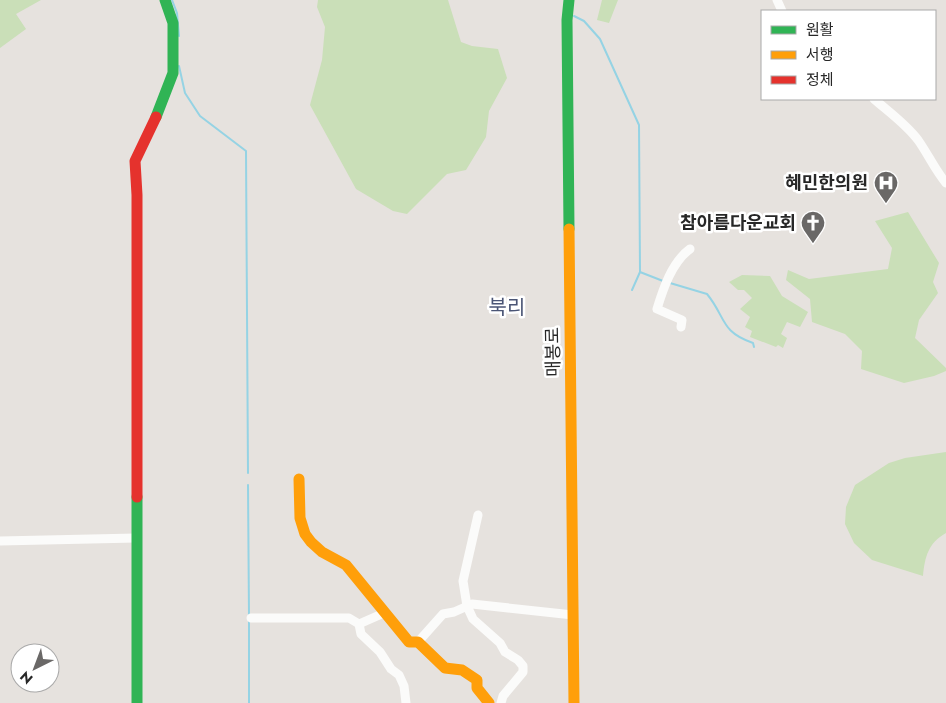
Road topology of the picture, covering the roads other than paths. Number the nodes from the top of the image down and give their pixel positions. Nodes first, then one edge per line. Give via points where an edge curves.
1 (165, 0) edge
2 (568, 10) edge
3 (875, 100) edge
4 (946, 184) edge
5 (690, 249) dead end
6 (682, 323) dead end
7 (299, 479) dead end
8 (478, 515) dead end
9 (136, 538) junction
10 (0, 541) edge
11 (467, 606) junction
12 (384, 613) junction
13 (573, 615) junction
14 (251, 618) dead end
15 (359, 624) junction
16 (418, 642) junction
17 (137, 703) edge
18 (406, 703) edge
19 (489, 703) edge
20 (501, 703) edge
21 (574, 703) edge

1 - 9 street via 172,23 172,79 138,152 135,168
2 - 13 street, 매봉로
3 - 4 street via 919,141
5 - 6 street via 683,254 666,284 657,310
7 - 12 street via 299,517 304,535 320,551 346,565
8 - 11 street via 463,581
9 - 10 street
9 - 17 street
11 - 13 street
11 - 16 street via 443,614
11 - 20 street via 473,619 522,666 523,672
12 - 15 street
12 - 16 street via 409,642
13 - 21 street, 매봉로
14 - 15 street via 349,618
15 - 18 street via 361,634 399,675
16 - 19 street via 445,668 454,666 477,680 477,688

